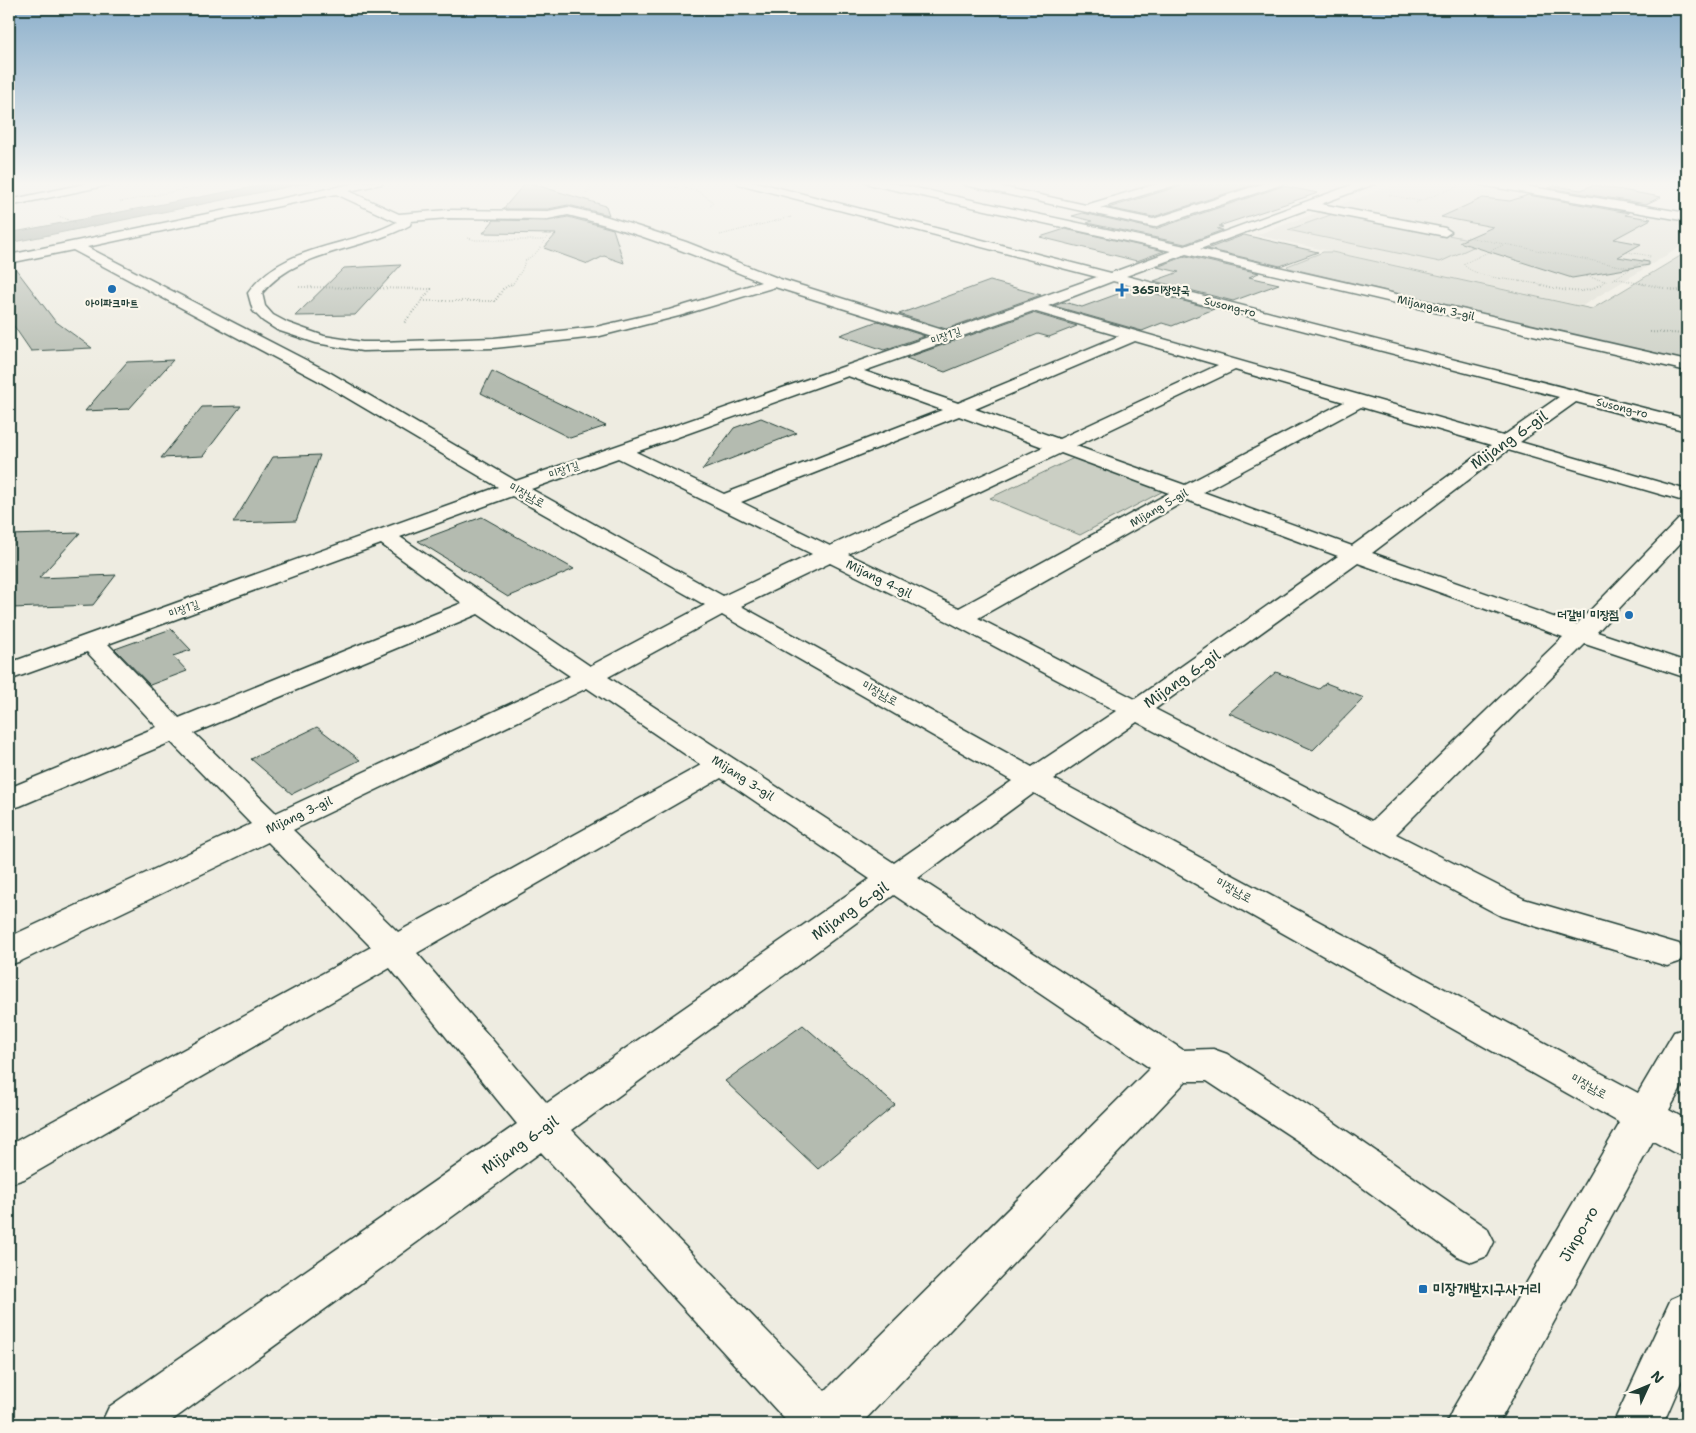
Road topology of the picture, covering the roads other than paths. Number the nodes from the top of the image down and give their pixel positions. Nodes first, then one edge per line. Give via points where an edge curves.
1 (56, 249) edge
2 (81, 249) edge
3 (335, 249) edge
4 (691, 249) edge
5 (1017, 249) edge
6 (1029, 249) edge
7 (1181, 249) edge
8 (1189, 249) edge
9 (1186, 250) junction
10 (9, 259) edge
11 (1120, 274) junction
12 (775, 282) junction
13 (1033, 306) junction
14 (946, 336) junction
15 (1132, 336) junction
16 (1234, 364) junction
17 (1687, 366) edge
18 (849, 371) junction
19 (1573, 396) junction
20 (1361, 400) junction
21 (960, 409) junction
22 (1687, 414) edge
23 (1687, 425) edge
24 (1504, 443) junction
25 (1061, 446) junction
26 (619, 451) junction
27 (514, 488) junction
28 (1187, 492) junction
29 (1687, 496) edge
30 (723, 502) junction
31 (1687, 524) edge
32 (384, 536) junction
33 (1356, 554) junction
34 (830, 555) junction
35 (480, 604) junction
36 (723, 605) junction
37 (960, 618) junction
38 (1580, 635) junction
39 (92, 642) junction
40 (1687, 670) edge
41 (9, 672) edge
42 (589, 677) junction
43 (1136, 711) junction
44 (175, 730) junction
45 (723, 765) junction
46 (1033, 780) junction
47 (9, 799) edge
48 (272, 827) junction
49 (1375, 836) junction
50 (896, 878) junction
51 (395, 950) junction
52 (9, 952) edge
53 (1667, 953) dead end
54 (1687, 1043) edge
55 (1176, 1066) junction
56 (1645, 1117) junction
57 (544, 1128) junction
58 (1687, 1140) edge
59 (9, 1166) edge
60 (1472, 1242) dead end
61 (1687, 1315) edge
62 (126, 1424) edge
63 (822, 1424) edge
64 (828, 1424) edge
65 (1471, 1424) edge
66 (1638, 1424) edge

1 - 10 street
2 - 27 street, 미장남로 via 323,376
3 - 12 street via 293,262 261,284 255,293 257,307 286,328 314,338 361,346 384,348 394,344 494,343 596,332 674,313
4 - 12 street
5 - 11 street, Susong-ro
6 - 11 street, Susong-ro
7 - 9 street, Mijangan 3-gil
8 - 9 street, 미장1길
9 - 11 street, 미장1길
9 - 17 street, Mijangan 3-gil
11 - 13 street, 미장1길
11 - 19 street, Susong-ro
11 - 22 street, Susong-ro
12 - 14 street
13 - 14 street, 미장1길
13 - 15 street
14 - 18 street, 미장1길
15 - 16 street
15 - 21 street
16 - 20 street
16 - 25 street
18 - 21 street
18 - 26 street, 미장1길
19 - 23 street, Susong-ro
19 - 24 street, Mijang 6-gil
20 - 24 street
20 - 28 street, Mijang 5-gil
21 - 25 street
21 - 30 street
24 - 29 street
24 - 33 street, Mijang 6-gil
25 - 28 street
25 - 34 street
26 - 27 street, 미장1길
26 - 30 street, Mijang 4-gil
27 - 32 street, 미장1길
27 - 36 street, 미장남로
28 - 33 street
28 - 37 street, Mijang 5-gil
30 - 34 street, Mijang 4-gil
31 - 38 street
32 - 35 street, Mijang 3-gil
32 - 39 street, 미장1길
33 - 38 street
33 - 43 street, Mijang 6-gil
34 - 36 street
34 - 37 street, Mijang 4-gil
35 - 42 street, Mijang 3-gil
35 - 44 street
36 - 42 street
36 - 46 street, 미장남로
37 - 43 street, Mijang 4-gil
38 - 40 street
38 - 49 street
39 - 41 street, 미장1길
39 - 44 street
42 - 45 street, Mijang 3-gil
42 - 48 street, Mijang 3-gil
43 - 46 street, Mijang 6-gil
43 - 49 street, Mijang 4-gil
44 - 47 street
44 - 48 street
45 - 50 street, Mijang 3-gil
45 - 51 street
46 - 50 street, Mijang 6-gil
46 - 56 street, 미장남로
48 - 51 street
48 - 52 street, Mijang 3-gil
49 - 53 street, Mijang 4-gil via 1513,908
50 - 55 street, Mijang 3-gil
50 - 57 street, Mijang 6-gil
51 - 57 street
51 - 59 street
54 - 56 street, Jinpo-ro
55 - 60 street via 1213,1065 1318,1133
55 - 64 street
56 - 58 street, 미장남로
56 - 65 street, Jinpo-ro
57 - 62 street, Mijang 6-gil
57 - 63 street
61 - 66 street

